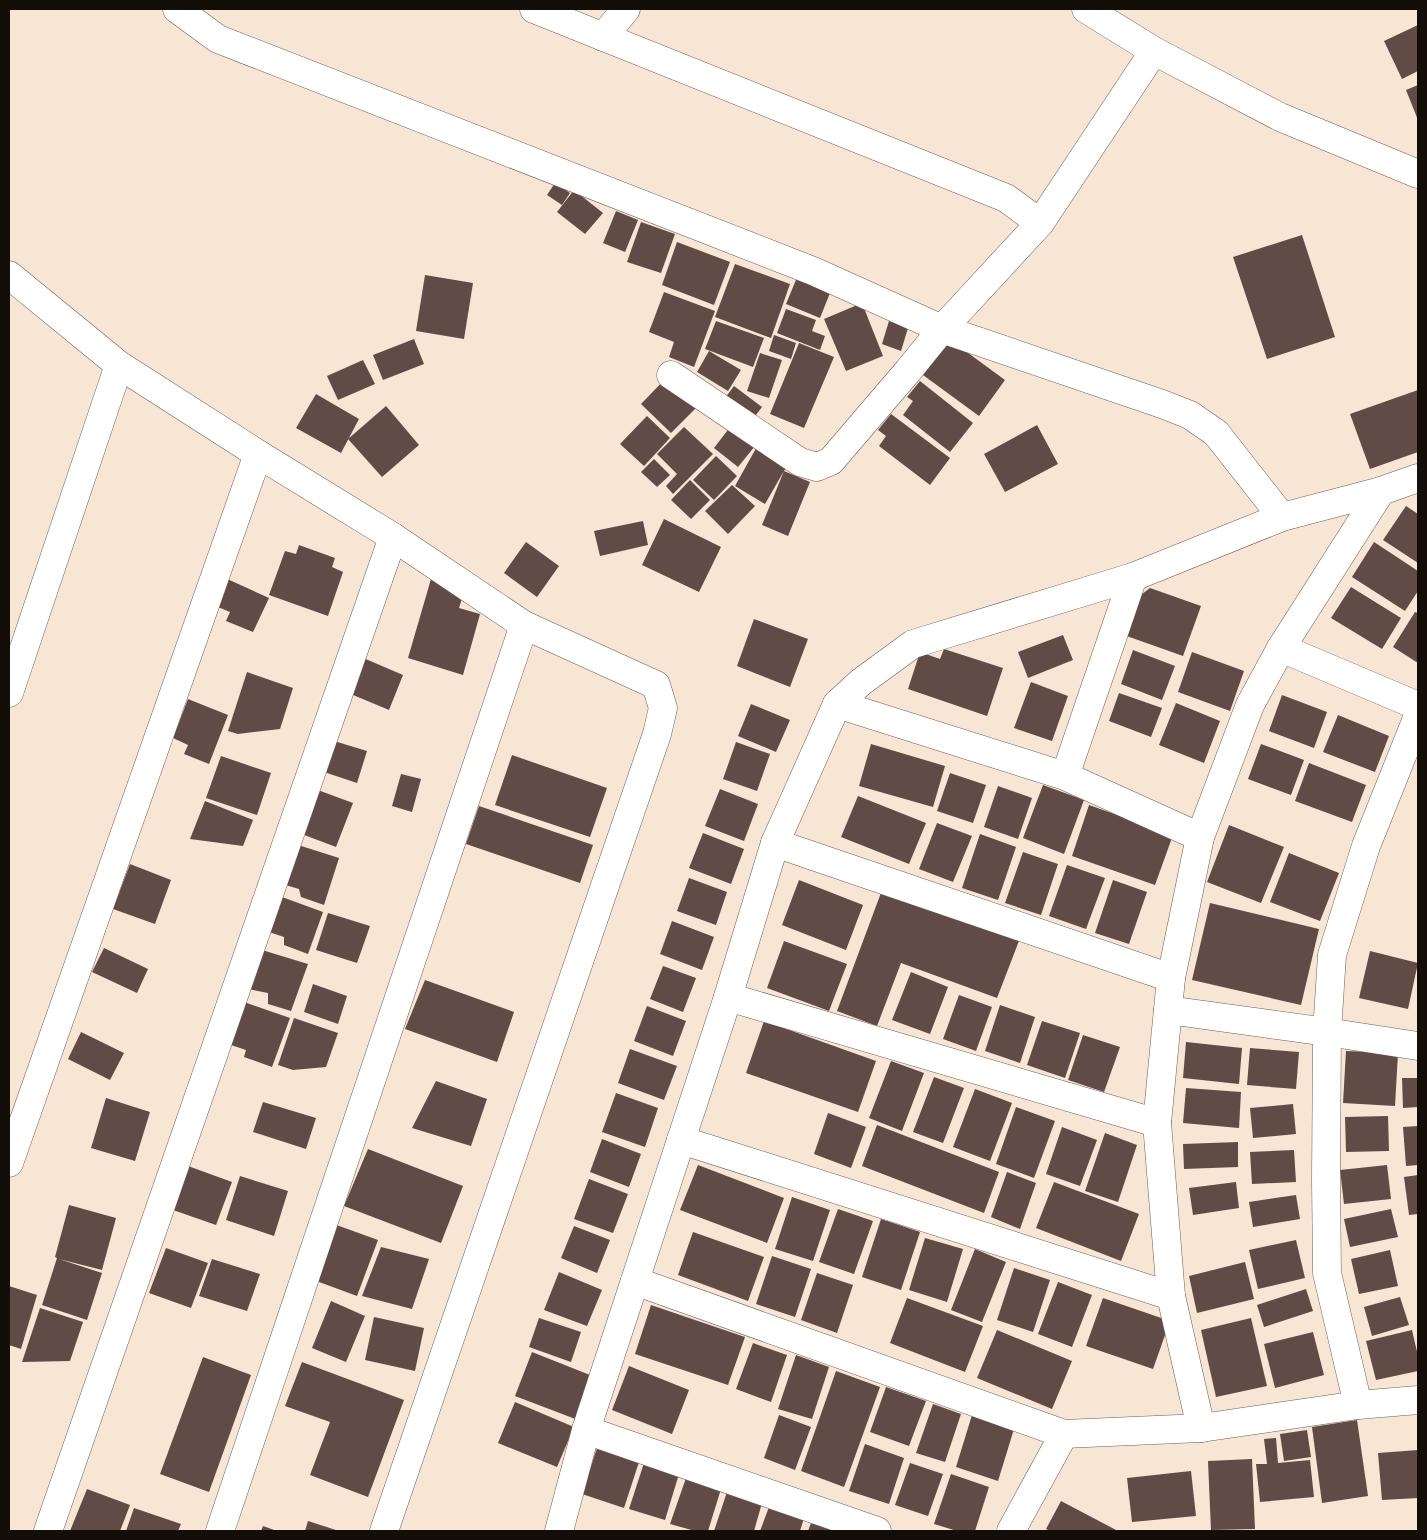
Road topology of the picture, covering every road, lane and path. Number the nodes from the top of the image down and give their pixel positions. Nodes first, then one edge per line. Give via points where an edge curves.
1 (177, 9) edge
2 (534, 9) edge
3 (626, 9) edge
4 (1086, 9) edge
5 (603, 37) junction
6 (1154, 51) junction
7 (1418, 174) edge
8 (1040, 223) junction
9 (9, 275) edge
10 (942, 329) junction
11 (119, 365) junction
12 (671, 375) dead end
13 (258, 454) junction
14 (1418, 478) edge
15 (1381, 491) junction
16 (1282, 517) junction
17 (393, 537) junction
18 (1133, 577) junction
19 (524, 625) junction
20 (1281, 648) junction
21 (9, 693) edge
22 (837, 704) junction
23 (1418, 706) edge
24 (1418, 716) edge
25 (1066, 776) junction
26 (1200, 837) junction
27 (775, 843) junction
28 (1171, 978) junction
29 (728, 997) junction
30 (1168, 1010) junction
31 (1327, 1032) junction
32 (1418, 1046) edge
33 (1157, 1123) junction
34 (681, 1140) junction
35 (9, 1163) edge
36 (635, 1281) junction
37 (1171, 1296) junction
38 (1418, 1400) edge
39 (1358, 1405) junction
40 (1200, 1428) junction
41 (586, 1430) junction
42 (1064, 1434) junction
43 (48, 1531) edge
44 (220, 1531) edge
45 (384, 1531) edge
46 (559, 1531) edge
47 (877, 1531) edge
48 (1011, 1531) edge

1 - 10 street via 218,39 812,271
2 - 5 street
3 - 5 street
4 - 6 street
5 - 8 street via 1006,198
6 - 7 street via 1280,117
6 - 8 street
8 - 10 street
9 - 11 street
10 - 12 street via 831,461 817,467 800,462
10 - 16 street via 1190,415 1216,433
11 - 13 street
11 - 21 street
13 - 17 street
13 - 35 street
14 - 15 street
15 - 16 street
15 - 20 street
16 - 18 street
17 - 19 street
17 - 43 street
18 - 22 street via 913,644
18 - 25 street
19 - 44 street
19 - 45 street via 656,685 663,708 654,743
20 - 23 street
20 - 26 street via 1250,705
22 - 25 street
22 - 27 street
24 - 31 street via 1366,846 1332,955
25 - 26 street
26 - 28 street
27 - 28 street
27 - 29 street
28 - 30 street
29 - 33 street
29 - 34 street
30 - 31 street
30 - 33 street
31 - 32 street
31 - 39 street via 1327,1273
33 - 37 street
34 - 36 street
34 - 37 street
36 - 41 street
36 - 42 street
37 - 40 street
38 - 39 street
39 - 40 street
40 - 42 street
41 - 46 street
41 - 47 street
42 - 48 street

